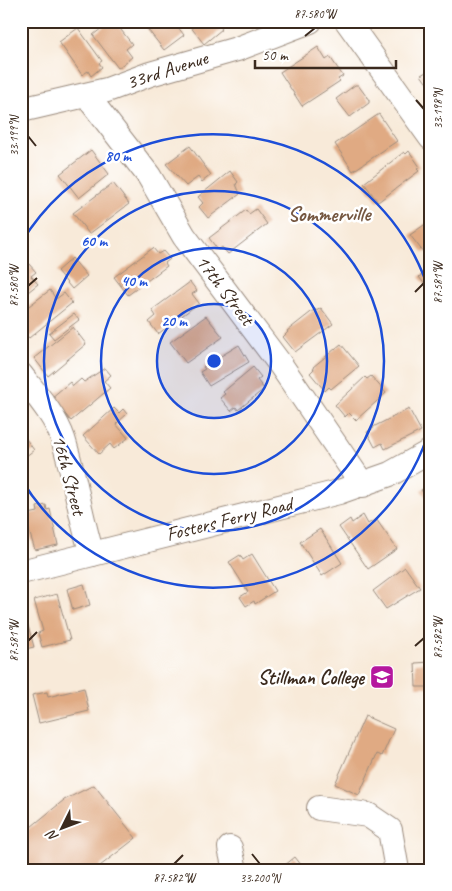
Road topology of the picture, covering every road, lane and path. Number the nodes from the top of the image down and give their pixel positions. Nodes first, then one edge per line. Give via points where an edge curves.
1 (310, 21) edge
2 (348, 21) edge
3 (87, 96) junction
4 (21, 110) edge
5 (431, 138) edge
6 (21, 375) edge
7 (431, 451) edge
8 (363, 485) junction
9 (92, 554) junction
10 (21, 572) edge
11 (319, 808) dead end
12 (397, 870) edge

1 - 3 street, 33rd Avenue via 237,49
2 - 5 street
3 - 4 street, 33rd Avenue
3 - 8 street, 17th Street via 149,176 184,236 280,364
6 - 9 street, 16th Street via 40,399 62,437
7 - 8 street, Fosters Ferry Road
8 - 9 street, Fosters Ferry Road
9 - 10 street, Fosters Ferry Road
11 - 12 street via 368,815 390,830

